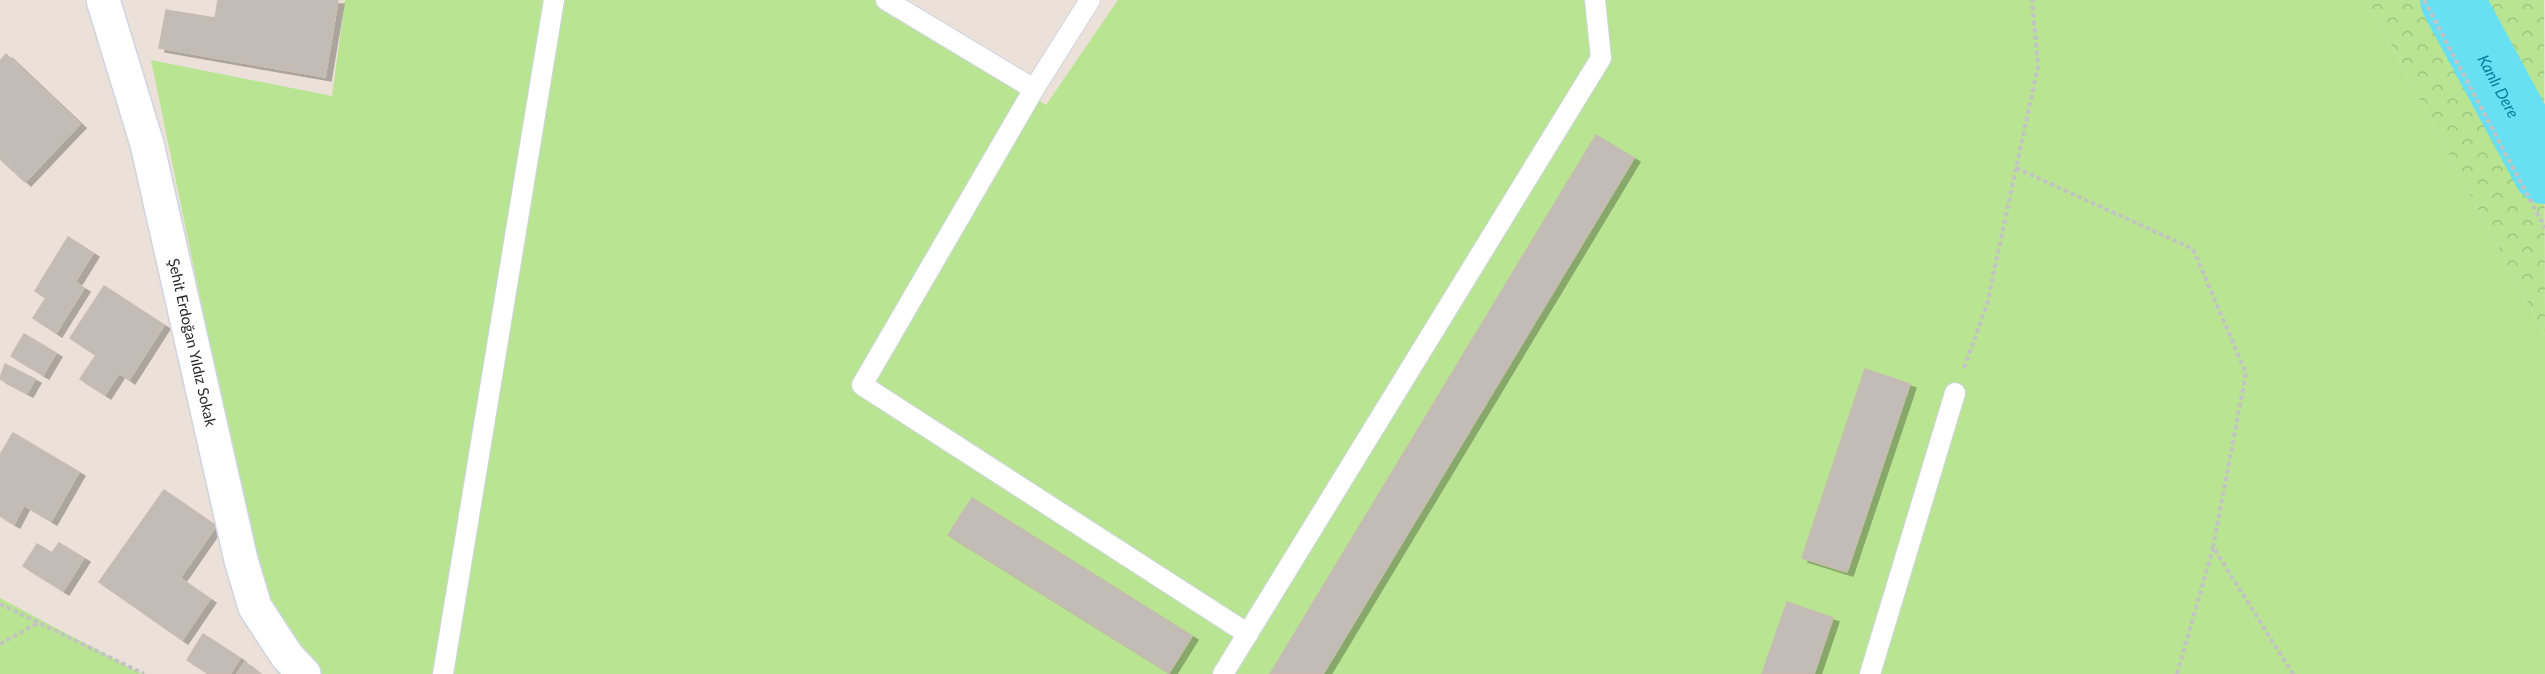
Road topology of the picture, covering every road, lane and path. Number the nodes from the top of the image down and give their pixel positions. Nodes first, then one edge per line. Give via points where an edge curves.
1 (103, 0) edge
2 (554, 0) edge
3 (886, 0) edge
4 (1595, 0) edge
5 (2032, 0) edge
6 (2424, 0) edge
7 (1082, 3) edge
8 (1034, 89) junction
9 (2016, 168) junction
10 (2545, 228) edge
11 (1955, 393) joint
12 (2213, 547) junction
13 (0, 604) edge
14 (39, 623) junction
15 (1248, 634) junction
16 (0, 644) edge
17 (144, 674) edge
18 (304, 674) edge
19 (444, 674) edge
20 (1223, 674) edge
21 (1870, 674) edge
22 (2176, 674) edge
23 (2294, 674) edge

1 - 18 street, Şehit Erdoğan Yıldız Sokak via 147,144 255,607 287,656
2 - 19 lane
3 - 8 lane
4 - 15 lane via 1601,58
5 - 9 path via 2038,66
6 - 10 path
7 - 8 lane
8 - 15 lane via 862,385
9 - 11 path via 1987,304
9 - 12 path via 2193,249 2246,373
11 - 21 lane
12 - 22 path
12 - 23 path
13 - 14 path
14 - 16 path
14 - 17 path
15 - 20 lane

